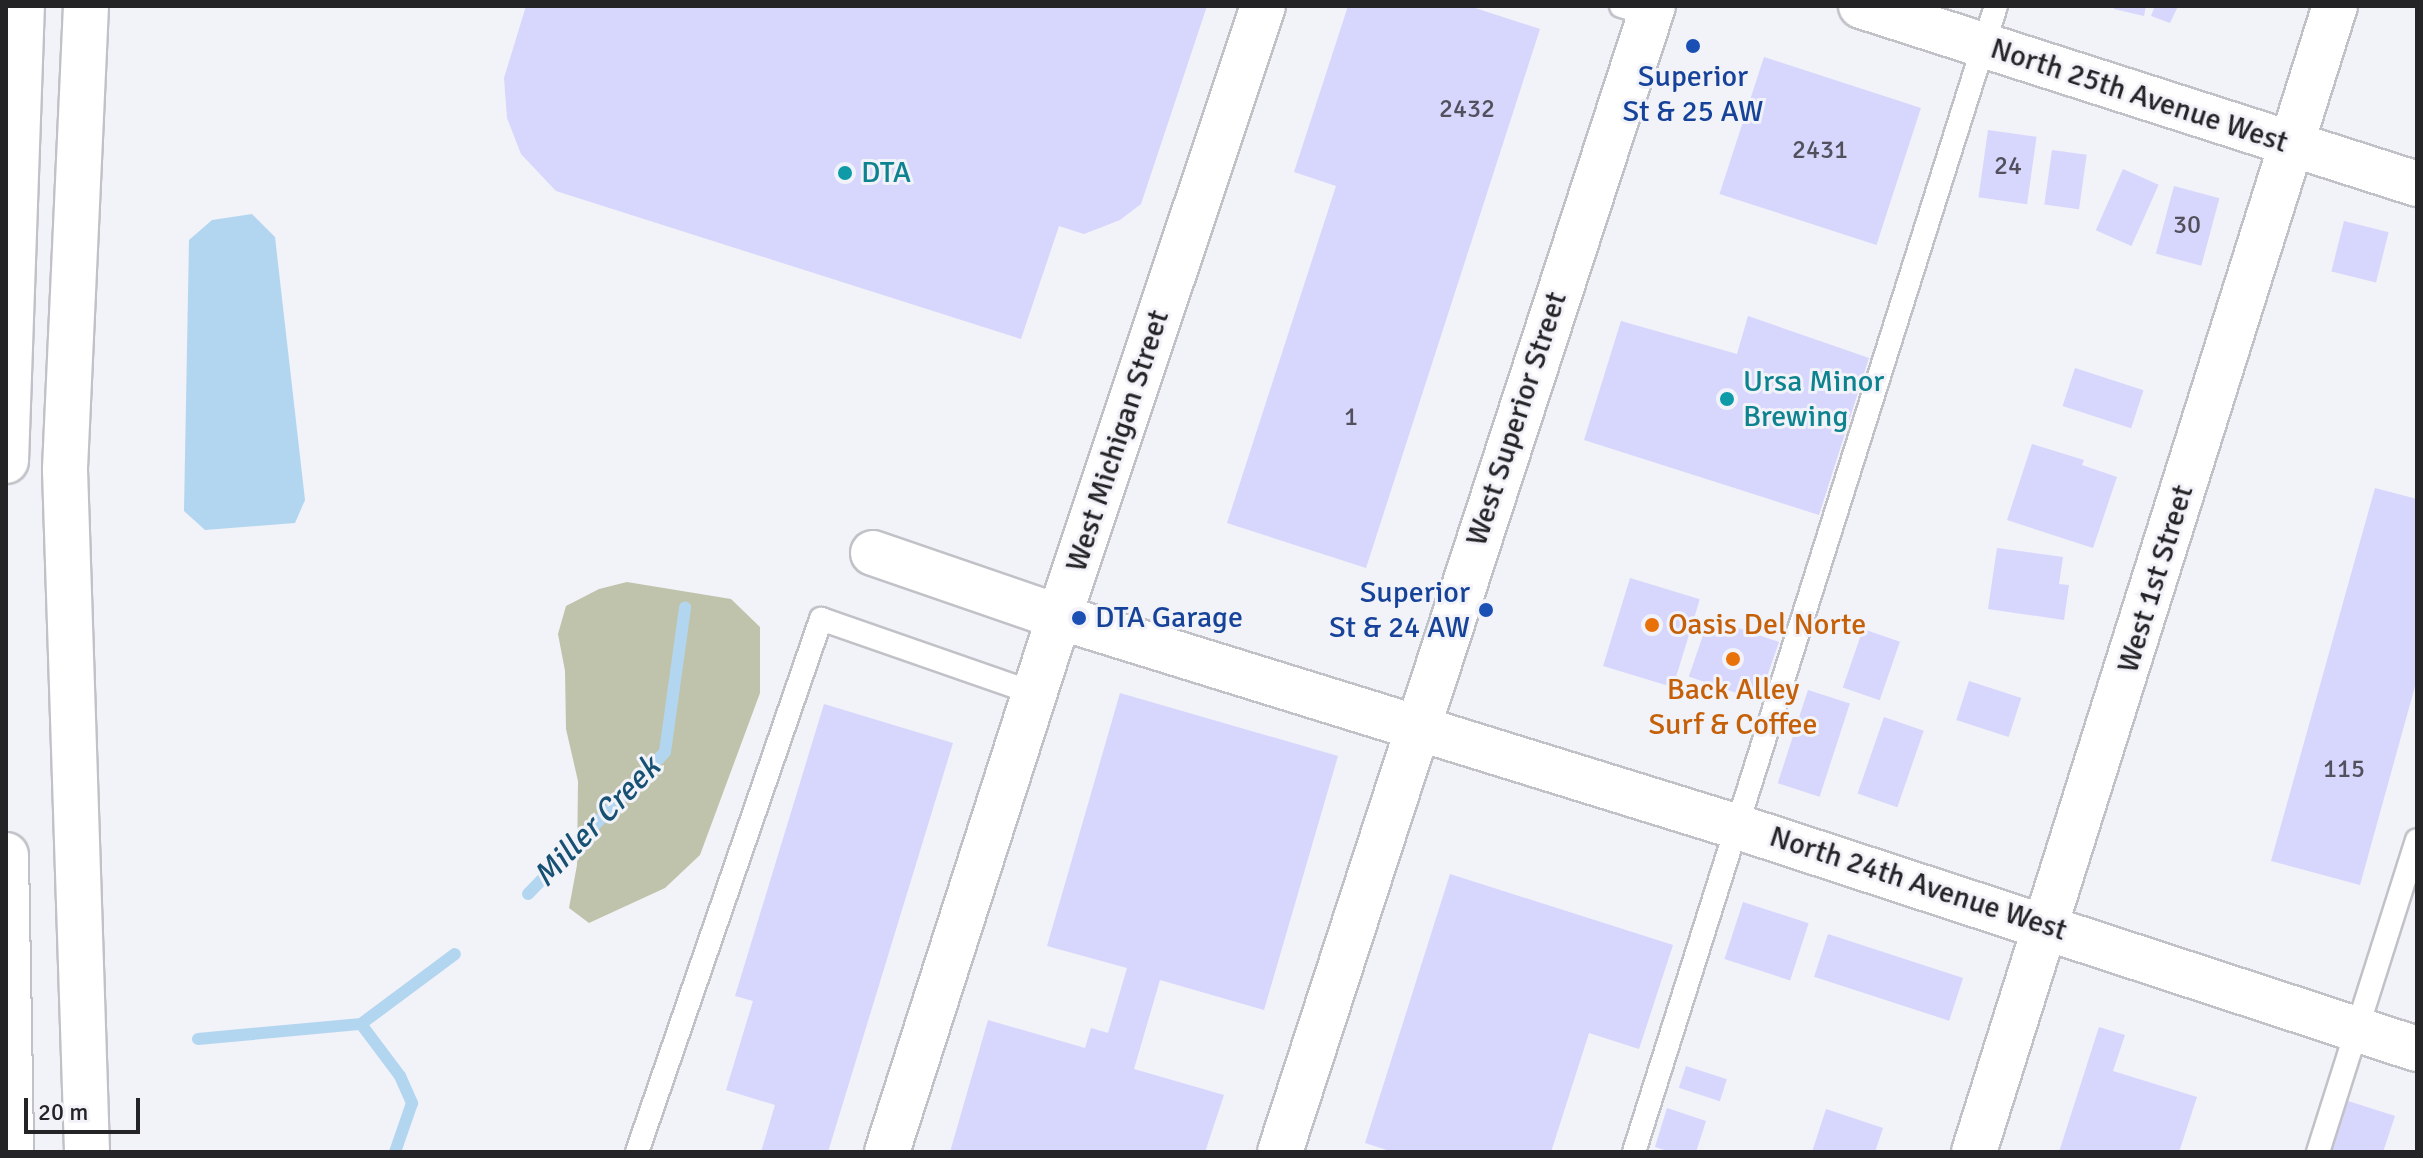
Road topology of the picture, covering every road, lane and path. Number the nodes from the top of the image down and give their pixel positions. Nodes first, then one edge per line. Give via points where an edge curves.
1 (22, 6) edge
2 (86, 6) edge
3 (1263, 6) edge
4 (1861, 6) edge
5 (2335, 6) edge
6 (1642, 9) edge
7 (1990, 26) edge
8 (2292, 146) junction
9 (2417, 184) edge
10 (6, 461) edge
11 (873, 553) dead end
12 (1059, 617) junction
13 (1034, 693) junction
14 (1416, 727) junction
15 (1738, 827) junction
16 (2417, 840) edge
17 (6, 855) edge
18 (2048, 926) junction
19 (2357, 1029) junction
20 (2417, 1049) edge
21 (11, 1152) edge
22 (87, 1152) edge
23 (637, 1152) edge
24 (887, 1152) edge
25 (1280, 1152) edge
26 (1634, 1152) edge
27 (1974, 1152) edge
28 (2318, 1152) edge

1 - 10 main road
2 - 22 main road via 65,470
3 - 12 main road, West Michigan Street
4 - 7 main road, North 25th Avenue West
5 - 8 main road, West 1st Street
6 - 14 main road, West Superior Street
7 - 8 main road, North 25th Avenue West
7 - 15 lane
8 - 9 main road, North 25th Avenue West
8 - 18 main road, West 1st Street
11 - 12 main road, North 24th Avenue West
12 - 13 main road, West Michigan Street
12 - 14 main road, North 24th Avenue West
13 - 23 lane via 821,619
13 - 24 main road, West Michigan Street
14 - 15 main road, North 24th Avenue West
14 - 25 main road, West Superior Street
15 - 18 main road, North 24th Avenue West
15 - 26 lane
16 - 19 lane
17 - 21 main road
18 - 19 main road, North 24th Avenue West
18 - 27 main road, West 1st Street
19 - 20 main road, North 24th Avenue West
19 - 28 lane

